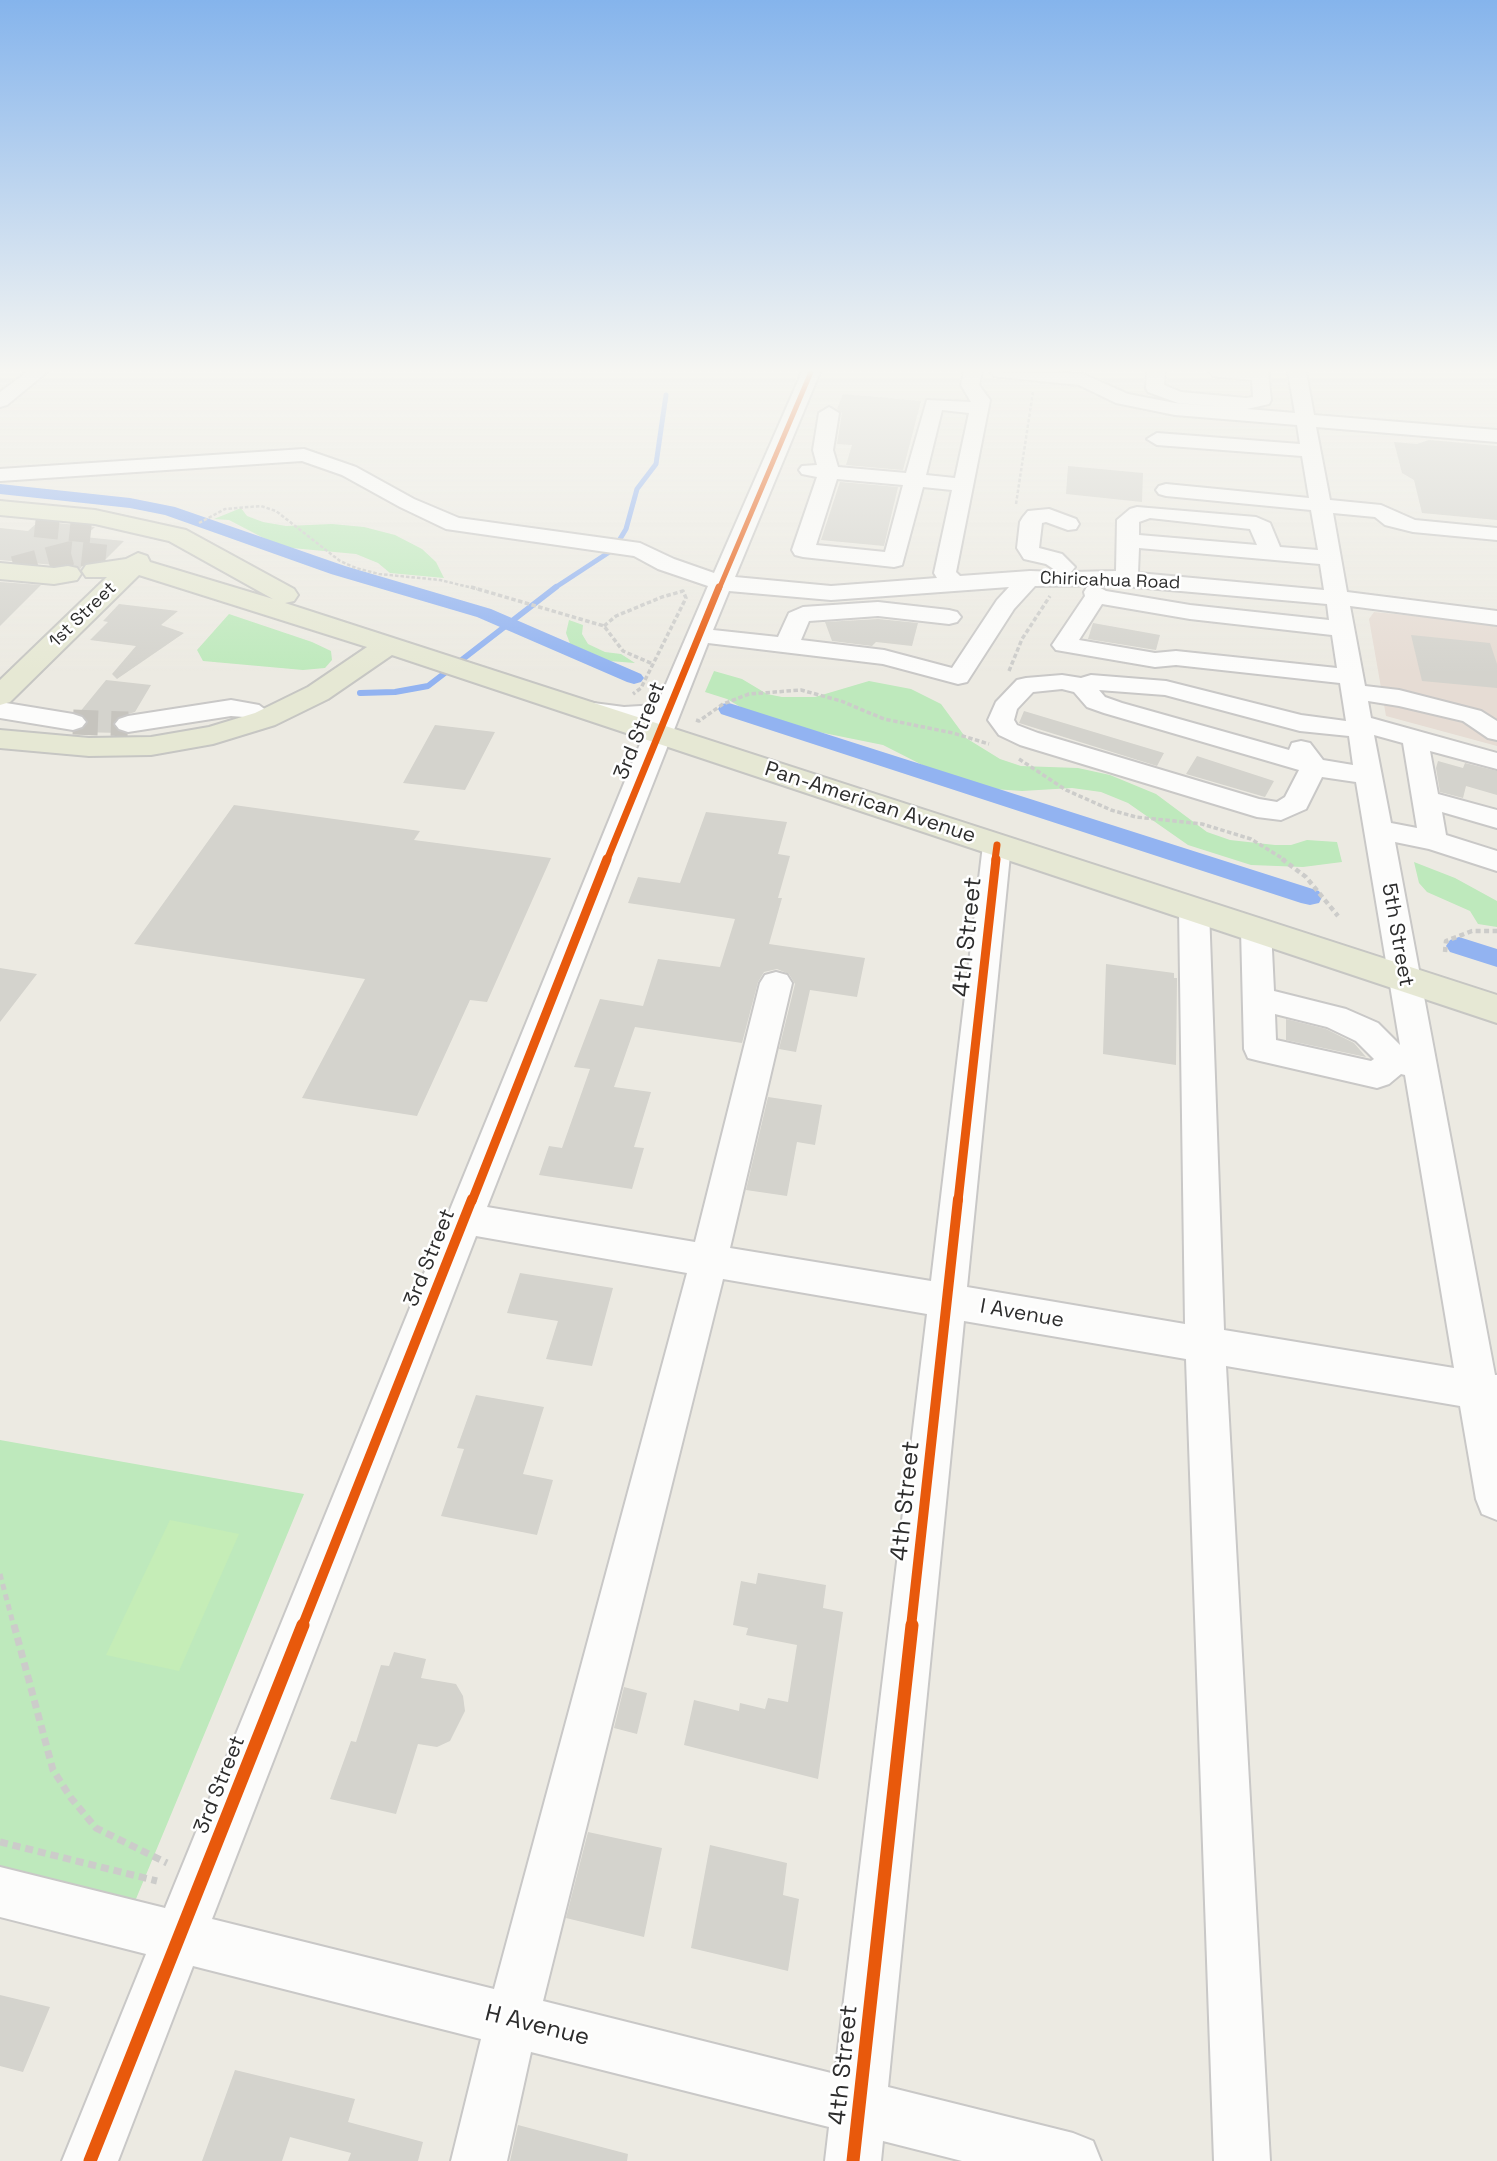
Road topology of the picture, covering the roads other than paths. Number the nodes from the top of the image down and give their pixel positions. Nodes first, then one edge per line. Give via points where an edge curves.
1 (829, 472) edge
2 (33, 473) edge
3 (352, 473) edge
4 (768, 473) edge
5 (838, 473) edge
6 (917, 473) edge
7 (967, 473) edge
8 (1316, 473) edge
9 (0, 475) edge
10 (915, 480) junction
11 (964, 485) junction
12 (1166, 490) dead end
13 (1321, 505) junction
14 (0, 508) edge
15 (0, 522) edge
16 (35, 525) tunnel mouth
17 (91, 531) tunnel mouth
18 (166, 532) junction
19 (1497, 534) edge
20 (1128, 541) junction
21 (1270, 551) junction
22 (1331, 558) junction
23 (112, 564) junction
24 (6, 570) edge
25 (68, 574) dead end
26 (1030, 579) junction
27 (1127, 579) junction
28 (1059, 580) junction
29 (721, 583) junction
30 (954, 583) junction
31 (910, 587) junction
32 (1095, 587) junction
33 (1338, 599) junction
34 (1175, 610) junction
35 (949, 617) junction
36 (1497, 618) edge
37 (323, 623) junction
38 (1343, 629) junction
39 (990, 630) junction
40 (699, 635) junction
41 (388, 645) junction
42 (787, 645) junction
43 (1176, 658) junction
44 (1353, 684) junction
45 (1086, 687) junction
46 (0, 696) edge
47 (0, 710) edge
48 (265, 719) junction
49 (73, 722) tunnel mouth
50 (662, 722) junction
51 (1300, 723) junction
52 (128, 724) tunnel mouth
53 (1361, 727) junction
54 (1497, 732) edge
55 (0, 739) edge
56 (1415, 739) junction
57 (1497, 761) edge
58 (1314, 765) junction
59 (1369, 775) junction
60 (1426, 799) junction
61 (1497, 819) edge
62 (1379, 830) junction
63 (1433, 841) junction
64 (998, 845) junction
65 (1497, 861) edge
66 (1194, 909) junction
67 (1256, 929) junction
68 (1405, 977) junction
69 (776, 983) dead end
70 (1259, 999) junction
71 (1497, 1009) edge
72 (1408, 1063) junction
73 (464, 1219) junction
74 (709, 1261) junction
75 (947, 1301) junction
76 (1205, 1345) junction
77 (1487, 1392) edge
78 (1497, 1499) edge
79 (0, 1892) edge
80 (179, 1936) junction
81 (512, 2020) junction
82 (859, 2107) junction
83 (90, 2161) edge
84 (479, 2161) edge
85 (853, 2161) edge
86 (1073, 2161) edge
87 (1242, 2161) edge

1 - 10 street via 803,550 894,559
2 - 9 street, Chiricahua Road
3 - 29 street, Chiricahua Road via 454,524 640,550
4 - 29 street, 3rd Street
5 - 10 street
6 - 10 street
7 - 11 street
8 - 13 street, 5th Street
10 - 11 street
11 - 30 street via 945,573
12 - 13 street
13 - 19 street via 1381,511 1413,526
13 - 22 street, 5th Street
14 - 18 main road, Pan-American Avenue via 94,517
15 - 16 main road
17 - 23 main road via 135,542
18 - 23 main road, 1st Street
18 - 37 main road, Pan-American Avenue via 288,597
20 - 21 street via 1262,554
20 - 21 street via 1128,520 1137,513 1150,512 1256,523
20 - 27 street
21 - 22 street
22 - 33 street, 5th Street
23 - 37 main road, Pan-American Avenue
23 - 46 main road, 1st Street
24 - 25 main road
26 - 28 street, Chiricahua Road
26 - 30 street, Chiricahua Road
26 - 39 street via 1016,591
27 - 32 street, Chiricahua Road
27 - 33 street, Chiricahua Road
28 - 28 street via 1069,514 1036,516 1028,548 1032,554 1054,559
28 - 32 street, Chiricahua Road
29 - 31 street, Chiricahua Road via 831,593
29 - 40 street, 3rd Street
30 - 31 street, Chiricahua Road
31 - 35 street
32 - 34 street
32 - 43 street via 1064,645 1154,660
33 - 36 street, Chiricahua Road
33 - 38 street, 5th Street
34 - 38 street
34 - 43 street
35 - 39 street
35 - 42 street via 878,609 803,614
37 - 41 main road, Pan-American Avenue
38 - 44 street, 5th Street
39 - 42 street via 958,677 884,657
40 - 42 street
40 - 50 street, 3rd Street
41 - 48 main road via 326,689
41 - 50 main road, Pan-American Avenue via 584,710
43 - 44 street
44 - 53 street, 5th Street
44 - 54 street via 1472,716
45 - 51 street via 1091,682 1167,688
45 - 58 street via 1096,702 1113,708
45 - 58 street via 1062,682 1026,685 1005,707 1001,720 1008,730 1029,739 1257,808 1281,811 1296,803
47 - 49 street
48 - 52 street via 250,710 231,708
48 - 55 main road via 213,735 151,746 89,747
50 - 64 main road, Pan-American Avenue
50 - 73 street, 3rd Street
51 - 53 street
51 - 58 street via 1298,744
53 - 56 street
53 - 59 street, 5th Street
56 - 57 street
56 - 60 street
58 - 59 street
59 - 62 street, 5th Street
60 - 61 street
60 - 63 street
62 - 63 street
62 - 68 street, 5th Street
63 - 65 street
64 - 66 main road, Pan-American Avenue
64 - 75 street, 4th Street
66 - 67 main road, Pan-American Avenue
66 - 76 street
67 - 68 main road, Pan-American Avenue
67 - 70 street
68 - 71 main road, Pan-American Avenue
68 - 72 street, 5th Street
69 - 74 street
70 - 72 street via 1335,1017 1367,1032
70 - 72 street via 1261,1049 1377,1075
72 - 77 street, 5th Street
73 - 74 street, I Avenue
73 - 80 street, 3rd Street
74 - 75 street, I Avenue
74 - 81 street
75 - 76 street, I Avenue
75 - 82 street, 4th Street
76 - 77 street, I Avenue
76 - 87 street
77 - 78 street, 5th Street
79 - 80 street, H Avenue
80 - 81 street, H Avenue
80 - 83 street, 3rd Street
81 - 82 street, H Avenue
81 - 84 street
82 - 85 street, 4th Street
82 - 86 street, H Avenue

